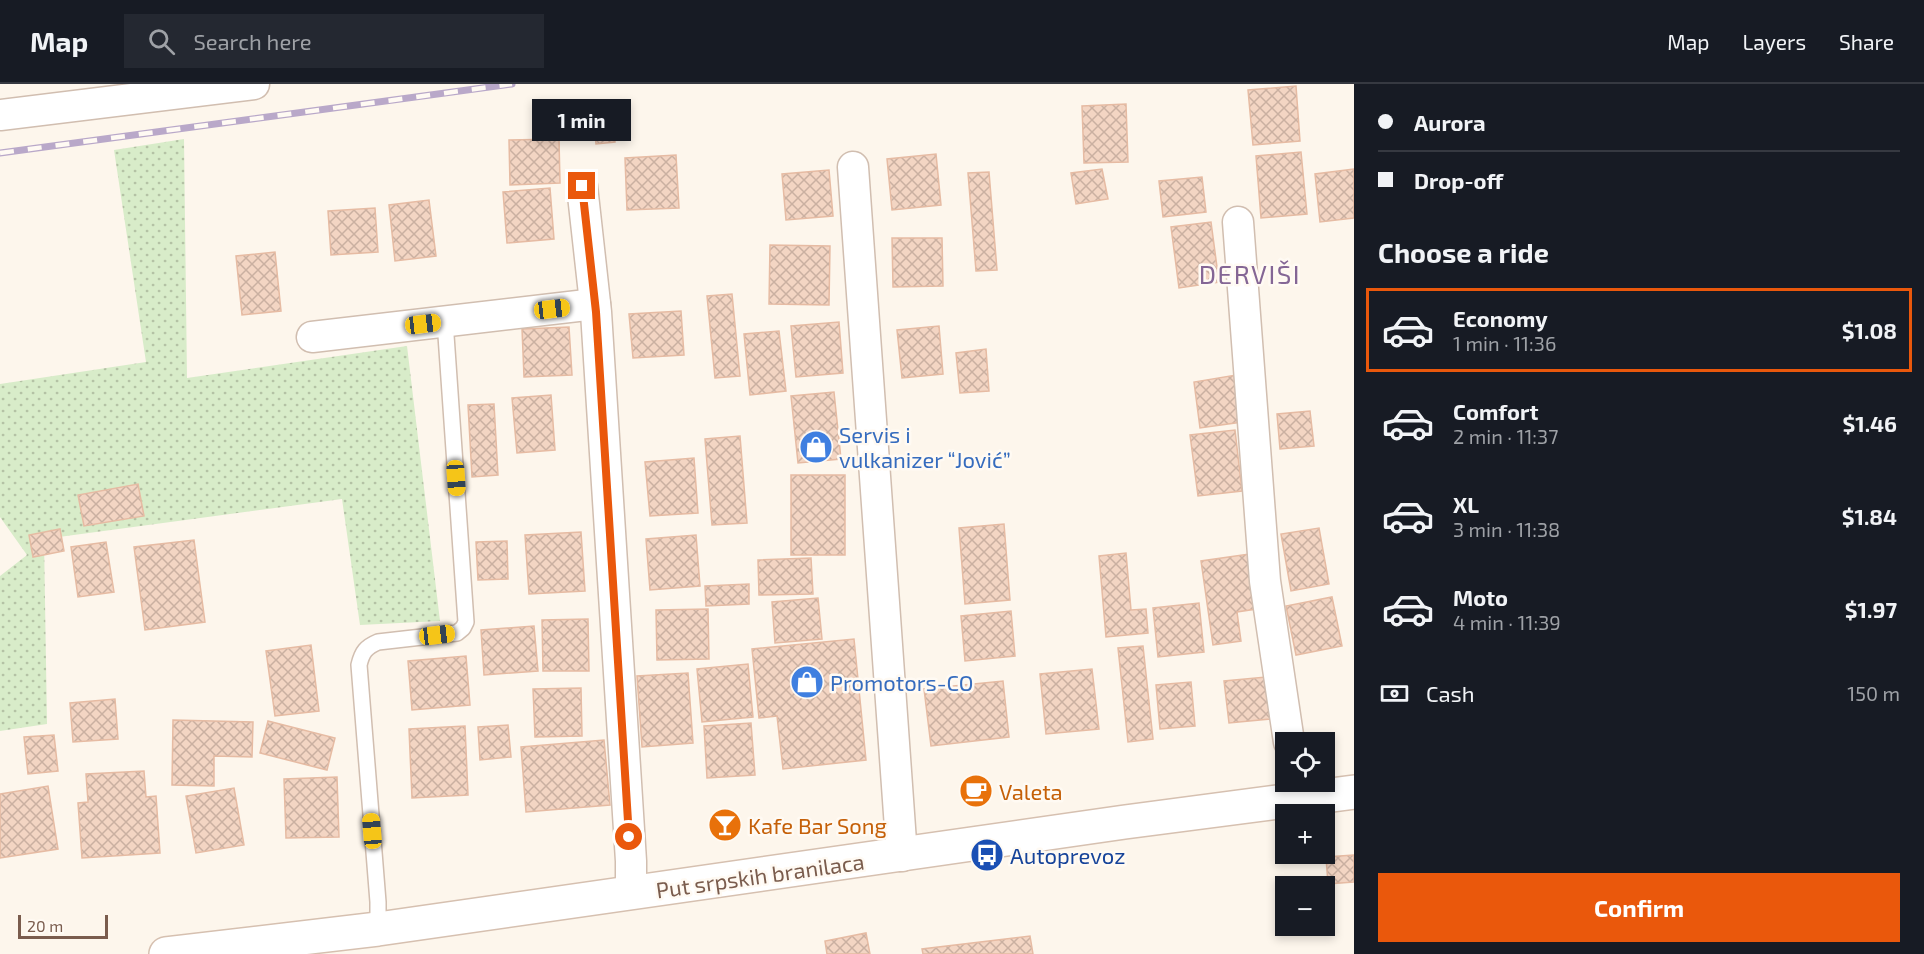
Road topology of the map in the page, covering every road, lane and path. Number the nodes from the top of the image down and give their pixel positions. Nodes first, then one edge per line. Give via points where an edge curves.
1 (255, 84) edge
2 (0, 115) edge
3 (853, 166) dead end
4 (582, 186) dead end
5 (1238, 222) dead end
6 (595, 304) junction
7 (446, 321) junction
8 (312, 337) dead end
9 (1288, 732) edge
10 (1335, 791) edge
11 (1284, 792) edge
12 (1354, 792) edge
13 (902, 856) junction
14 (631, 893) junction
15 (378, 929) junction
16 (166, 954) edge

1 - 2 street
3 - 13 street
4 - 6 street
5 - 9 street via 1266,581
6 - 7 street
6 - 14 street
7 - 8 street
7 - 15 lane via 466,622 457,633 378,642 361,655
10 - 12 main road, Put srpskih branilaca
11 - 13 main road, Put srpskih branilaca
13 - 14 main road, Put srpskih branilaca
14 - 15 main road, Put srpskih branilaca
15 - 16 main road, Put srpskih branilaca

